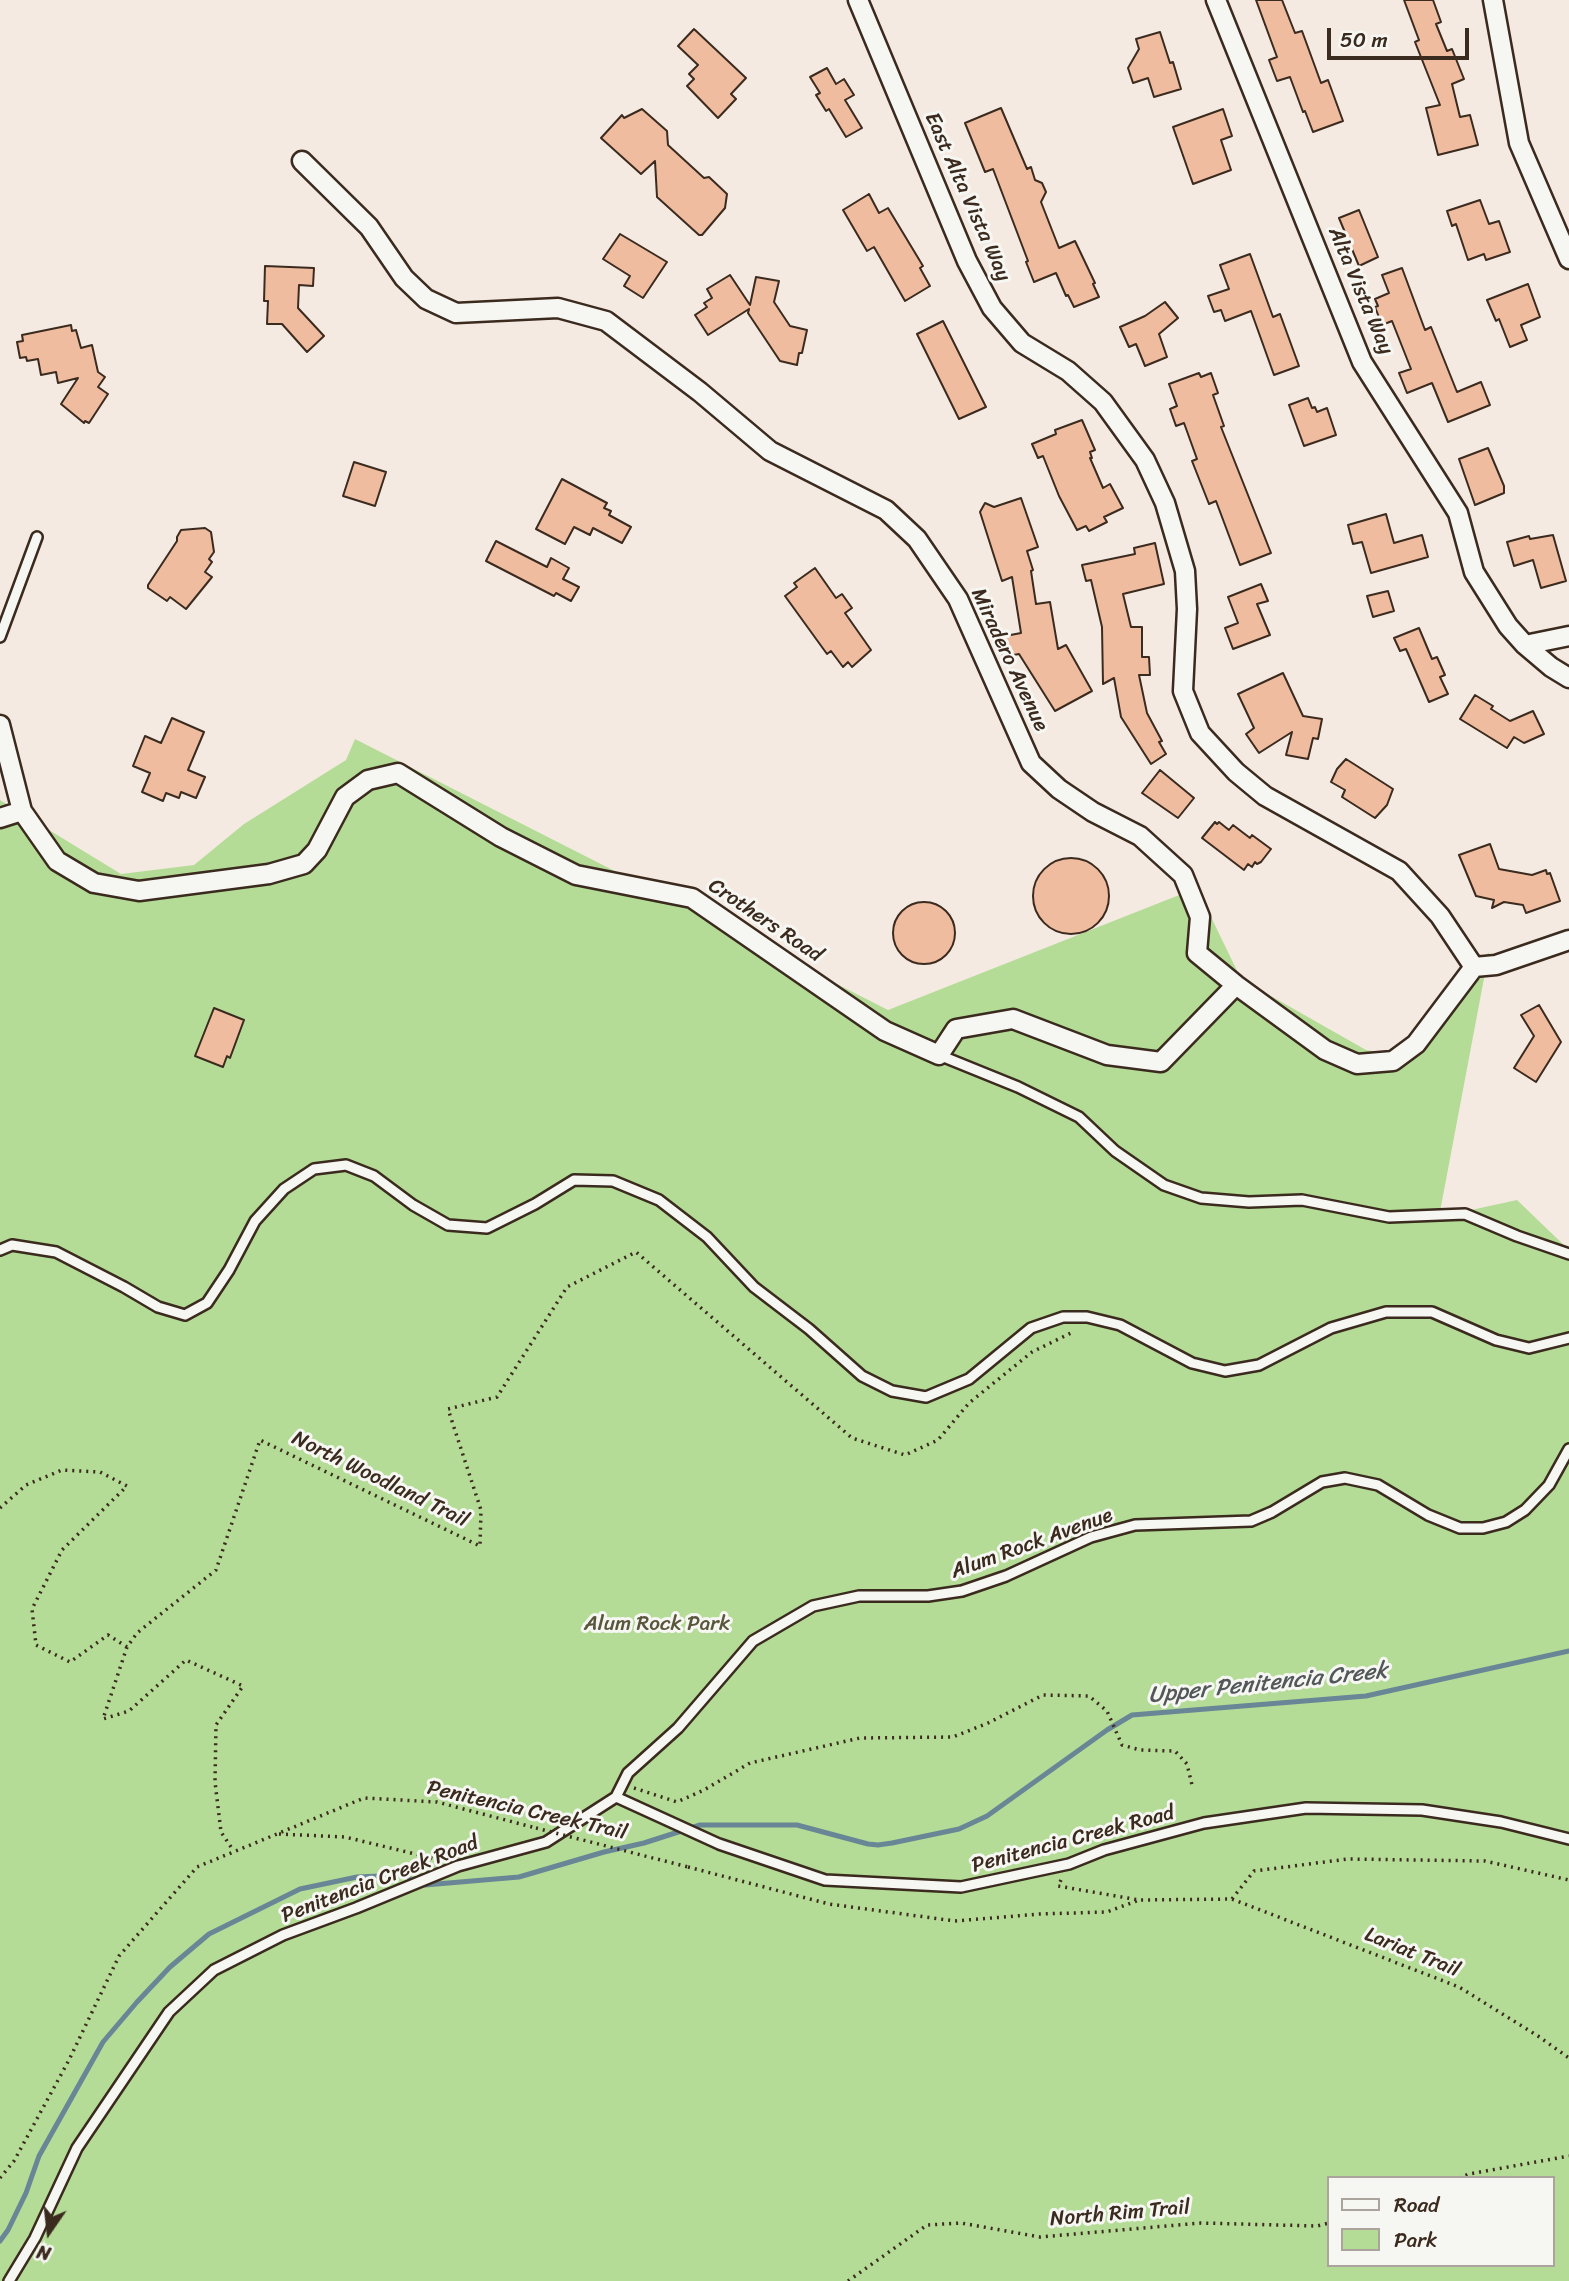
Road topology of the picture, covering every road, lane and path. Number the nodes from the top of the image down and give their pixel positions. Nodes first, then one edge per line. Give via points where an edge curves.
1 (858, 0) edge
2 (1216, 0) edge
3 (1493, 0) edge
4 (302, 161) dead end
5 (1564, 234) edge
6 (1569, 259) edge
7 (37, 537) dead end
8 (1569, 636) edge
9 (0, 637) edge
10 (1525, 645) junction
11 (1569, 678) edge
12 (0, 725) edge
13 (22, 811) junction
14 (0, 818) edge
15 (1569, 940) edge
16 (1474, 967) junction
17 (1236, 985) junction
18 (939, 1055) junction
19 (0, 1250) edge
20 (1569, 1254) edge
21 (1078, 1329) dead end
22 (1569, 1338) edge
23 (1569, 1450) edge
24 (0, 1508) edge
25 (127, 1647) junction
26 (622, 1784) junction
27 (1192, 1785) dead end
28 (616, 1797) junction
29 (275, 1834) junction
30 (1569, 1839) edge
31 (233, 1850) junction
32 (458, 1866) junction
33 (1064, 1875) dead end
34 (1569, 1880) edge
35 (1232, 1899) junction
36 (1139, 1900) junction
37 (1569, 2058) edge
38 (1569, 2155) edge
39 (1464, 2176) edge
40 (0, 2178) edge
41 (1328, 2223) edge
42 (9, 2281) edge
43 (848, 2281) edge

1 - 16 street, East Alta Vista Way via 962,249 992,308 1022,343 1068,371 1103,402 1145,460 1165,503 1185,571 1183,691 1200,733 1265,796 1399,871 1440,916
2 - 10 street, Alta Vista Way via 1362,362 1458,513 1474,572
3 - 5 street via 1519,143
4 - 17 street, Miradero Avenue via 369,227 404,278 426,299 456,313 558,308 606,321 700,391 770,451 886,510 917,539 958,599 1031,763 1093,812 1140,836 1183,875 1200,917 1197,953
5 - 6 street
7 - 9 lane
8 - 10 street
10 - 11 street, Alta Vista Way
12 - 13 street, Crothers Road
13 - 14 street
13 - 18 street, Crothers Road via 57,861 94,883 139,891 269,874 304,864 317,850 345,797 368,780 398,774 501,837 576,875 692,898 885,1031
15 - 16 street via 1496,965
16 - 17 street via 1416,1044 1393,1061 1357,1064 1325,1050
17 - 18 street via 1161,1062 1107,1055 1013,1019 956,1029
18 - 20 lane, Crothers Road via 1079,1118 1115,1151 1164,1185 1201,1199 1302,1200 1389,1217 1465,1214
19 - 22 lane via 12,1245 56,1252 158,1307 185,1315 207,1303 256,1221 284,1189 314,1169 346,1166 374,1176 448,1225 487,1228 574,1180 613,1181 659,1199 707,1237 754,1287 862,1376 892,1391 926,1397 969,1379 1031,1328 1063,1317 1120,1325 1192,1363 1225,1371 1259,1364 1331,1328 1386,1312 1432,1312 1496,1340 1529,1348
21 - 25 path, North Woodland Trail via 1032,1352 969,1404 938,1440 905,1455 852,1438 636,1252 567,1287 497,1397 448,1409 481,1510 480,1546 260,1440 216,1570 137,1633
23 - 26 lane, Alum Rock Avenue via 1549,1485 1525,1510 1506,1522 1483,1528 1460,1528 1378,1485 1345,1478 1322,1482 1251,1521 1135,1525 1091,1538 962,1591 859,1596 813,1606 754,1640
24 - 25 path via 26,1485 62,1470 100,1472 127,1486 62,1550 32,1609 36,1645 70,1662 108,1635
25 - 31 path via 103,1718 129,1712 186,1660 243,1685 216,1725 220,1832
26 - 27 path via 677,1802 750,1763 860,1738 953,1737 1043,1695 1089,1696 1107,1711 1122,1745 1140,1751 1175,1751 1188,1764
26 - 28 lane, Alum Rock Avenue
28 - 30 lane, Penitencia Creek Road via 719,1844 825,1880 961,1887 1069,1864 1205,1823 1306,1808 1422,1810 1501,1822
28 - 32 lane, Penitencia Creek Road via 546,1842
29 - 31 path, Penitencia Creek Trail
29 - 32 path via 345,1837
29 - 36 path, Penitencia Creek Trail, bridge via 364,1798 437,1802 829,1904 955,1921 1107,1912
31 - 40 path, Penitencia Creek Trail via 197,1867 119,1956 69,2060 14,2161
32 - 42 lane, Penitencia Creek Road via 283,1934 214,1970 169,2012 77,2148 35,2238
33 - 36 path, Penitencia Creek Trail via 1058,1886
34 - 35 path via 1485,1861 1348,1859 1254,1871
35 - 36 path, Penitencia Creek Trail
35 - 37 path, Lariat Trail via 1459,1987
38 - 39 path
41 - 43 path, North Rim Trail via 1202,2223 1040,2237 961,2223 927,2225

